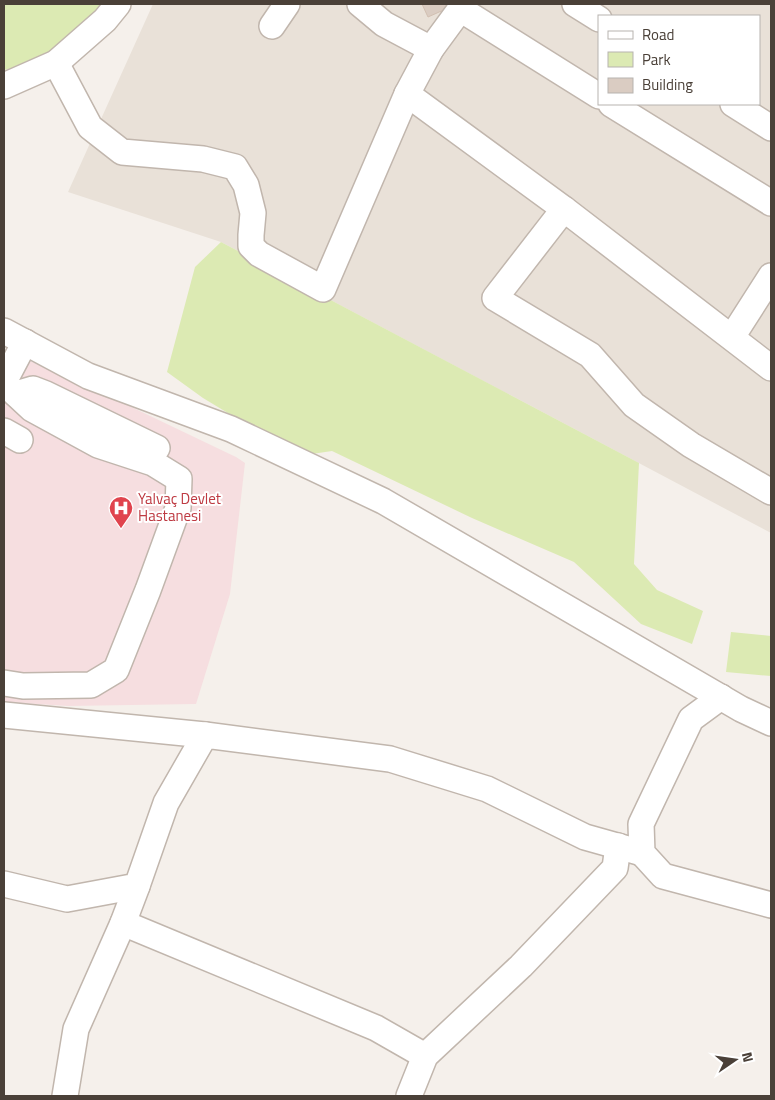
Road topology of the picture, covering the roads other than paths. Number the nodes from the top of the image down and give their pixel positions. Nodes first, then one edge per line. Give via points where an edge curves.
1 (118, 4) edge
2 (287, 4) edge
3 (360, 4) edge
4 (575, 4) edge
5 (462, 6) edge
6 (598, 18) edge
7 (272, 26) dead end
8 (431, 49) junction
9 (56, 63) junction
10 (4, 86) edge
11 (407, 94) junction
12 (598, 95) edge
13 (613, 105) edge
14 (735, 105) edge
15 (771, 128) edge
16 (771, 204) edge
17 (564, 209) junction
18 (771, 276) edge
19 (14, 337) edge
20 (732, 337) junction
21 (771, 368) edge
22 (8, 386) edge
23 (157, 448) dead end
24 (771, 492) edge
25 (4, 683) edge
26 (721, 697) junction
27 (4, 715) edge
28 (771, 723) edge
29 (205, 735) junction
30 (618, 846) junction
31 (642, 853) junction
32 (4, 884) edge
33 (137, 886) junction
34 (771, 906) edge
35 (124, 924) junction
36 (425, 1056) junction
37 (65, 1096) edge
38 (410, 1096) edge

1 - 9 street
2 - 7 street
3 - 8 street via 384,24
4 - 6 street
5 - 8 street
5 - 12 street
8 - 11 street
9 - 10 street
9 - 11 street via 90,127 122,152 203,159 234,167 246,185 253,213 251,246 259,254 323,289
11 - 17 street
13 - 16 street
14 - 15 street
17 - 20 street
17 - 24 street via 495,298 590,355 634,405 691,445
18 - 20 street
19 - 22 street
19 - 26 street via 88,376 231,429 383,501
20 - 21 street
22 - 23 street via 46,394
22 - 25 street via 32,409 98,445 153,463 179,479 178,508 116,670 91,685 23,686
26 - 28 street
26 - 31 street via 691,719 641,824
27 - 29 street
29 - 30 street via 390,759 487,789 585,837
29 - 33 street via 166,803
30 - 31 street
30 - 36 street via 615,868 521,966
31 - 34 street via 663,876
32 - 33 street via 66,899
33 - 35 street
35 - 36 street via 376,1028
35 - 37 street via 76,1029
36 - 38 street

